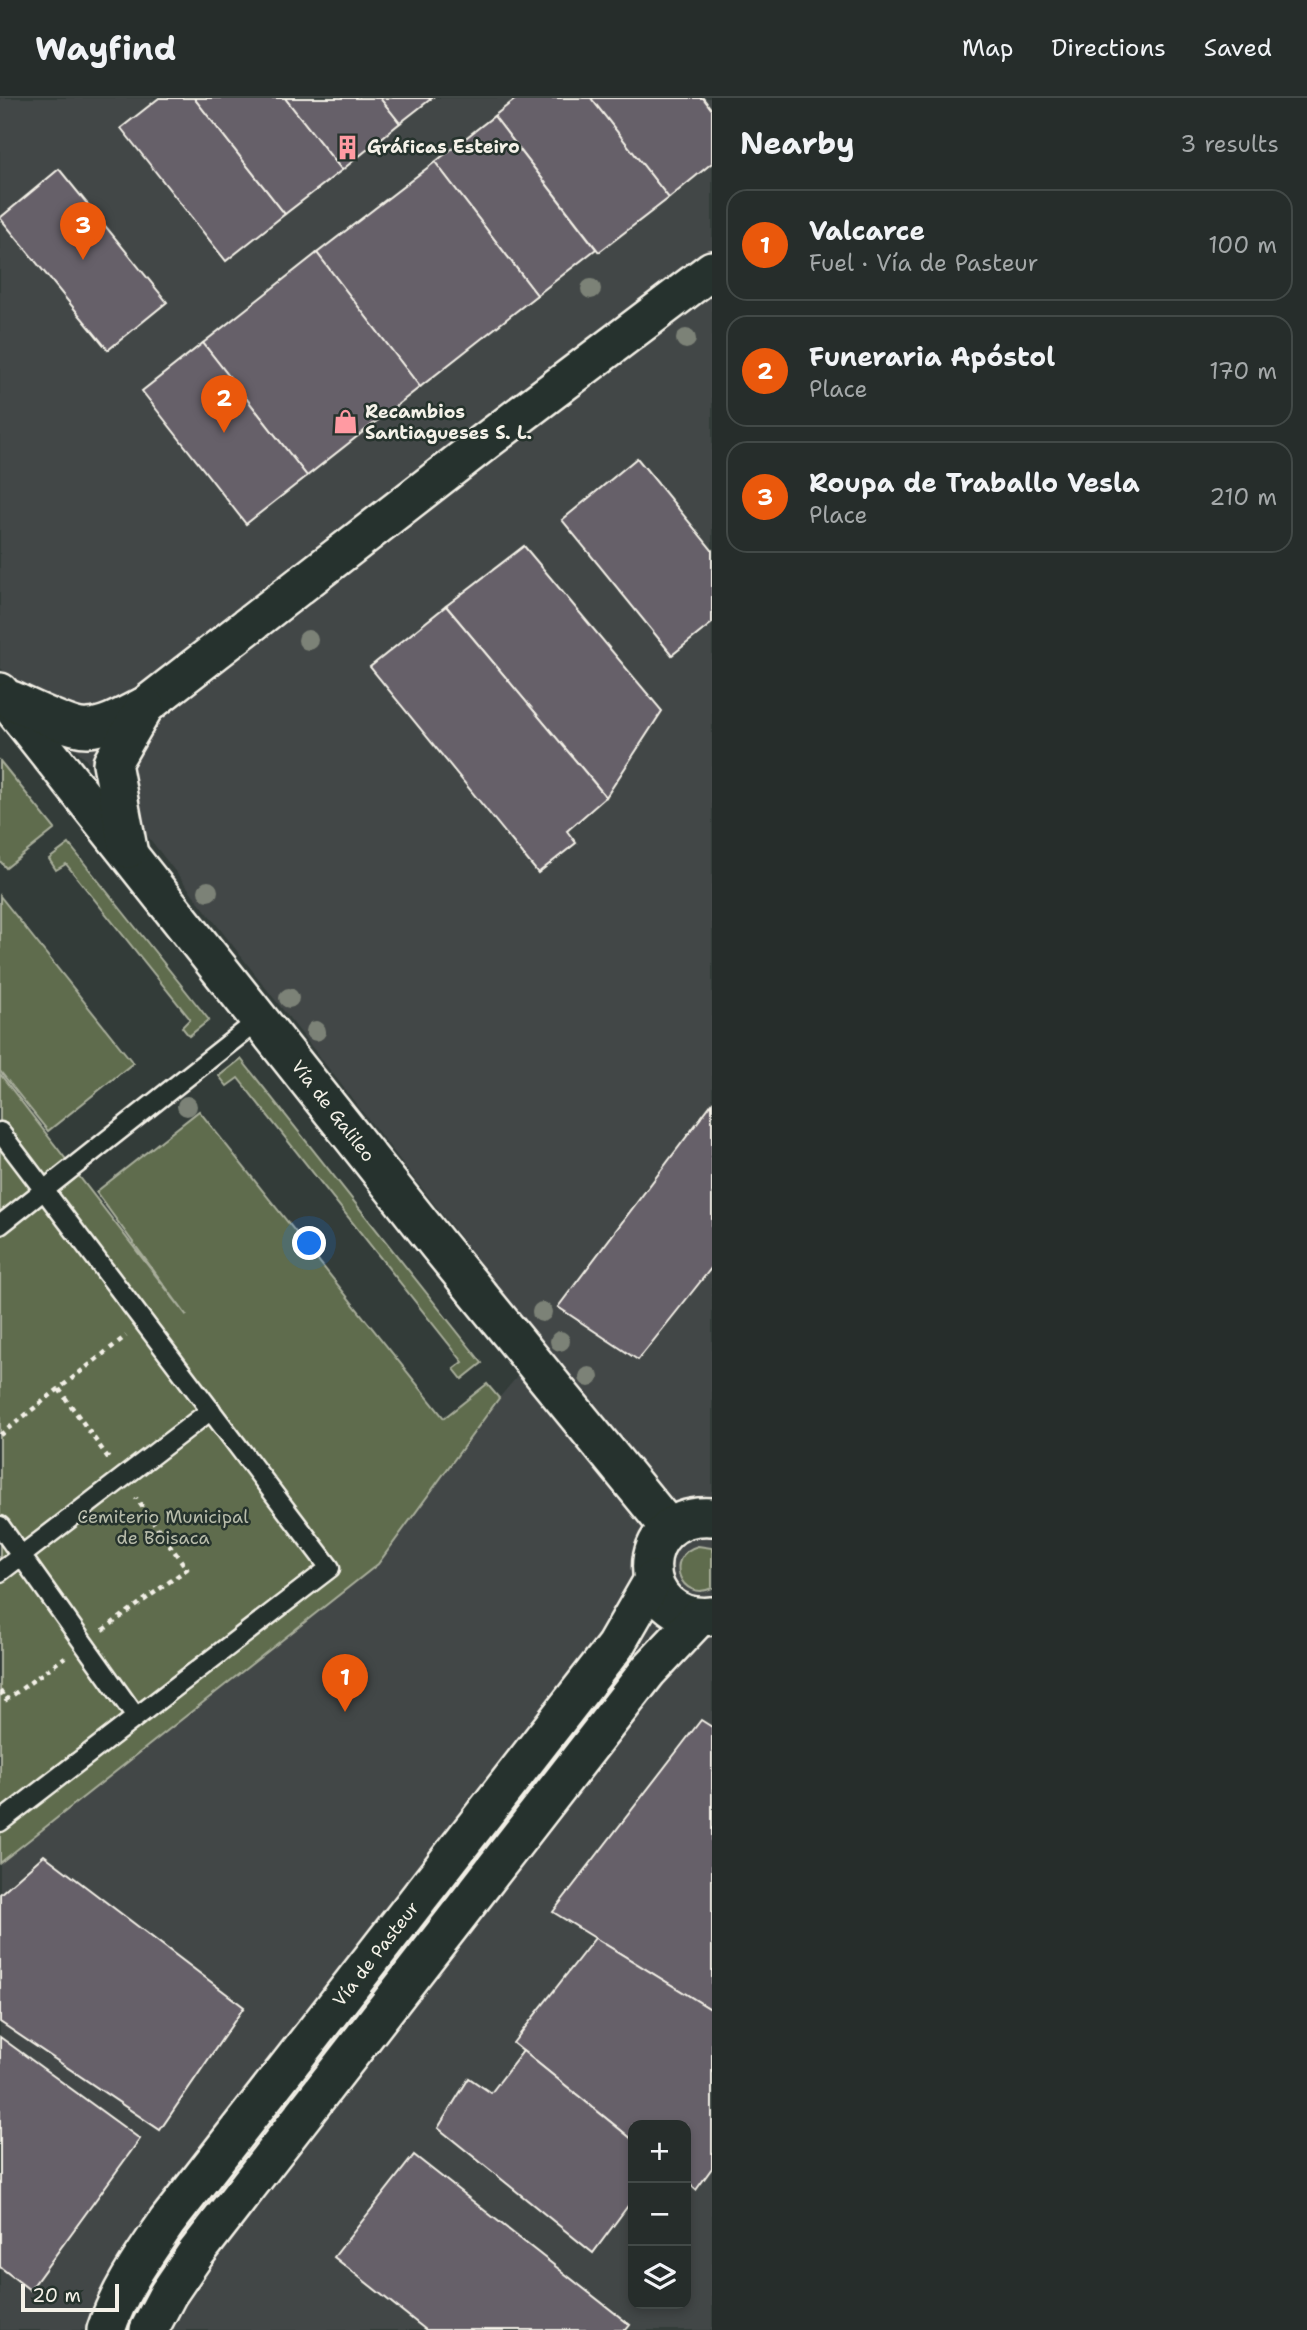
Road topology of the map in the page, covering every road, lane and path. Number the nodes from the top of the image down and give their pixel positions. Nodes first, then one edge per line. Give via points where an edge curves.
1 (712, 270) edge
2 (2, 694) edge
3 (145, 706) junction
4 (86, 729) junction
5 (46, 749) junction
6 (112, 763) junction
7 (85, 798) junction
8 (129, 855) junction
9 (260, 1019) junction
10 (0, 1132) edge
11 (45, 1190) junction
12 (0, 1225) edge
13 (145, 1322) junction
14 (59, 1389) junction
15 (211, 1410) junction
16 (0, 1435) edge
17 (123, 1479) junction
18 (712, 1517) edge
19 (0, 1527) edge
20 (669, 1528) junction
21 (21, 1556) junction
22 (0, 1573) edge
23 (653, 1580) junction
24 (705, 1616) edge
25 (84, 1643) junction
26 (0, 1691) edge
27 (136, 1717) junction
28 (0, 1822) edge
29 (106, 2330) edge
30 (149, 2330) edge

1 - 3 street
2 - 4 street via 44,716
2 - 5 street, Vía de Galileo
3 - 4 street
3 - 6 street
4 - 5 street via 63,736
4 - 6 street via 107,748
5 - 7 street, Vía de Galileo
6 - 7 street
6 - 8 street
7 - 8 street, Vía de Galileo
8 - 9 street, Vía de Galileo
9 - 11 lane
9 - 20 street, Vía de Galileo
10 - 11 lane
11 - 12 lane
11 - 13 lane
13 - 14 path
13 - 15 lane
14 - 16 path
14 - 17 path
15 - 17 lane
15 - 27 lane via 330,1568
17 - 21 lane
17 - 25 path via 187,1569
18 - 20 street via 696,1516
19 - 21 lane
20 - 23 street via 653,1552
21 - 22 lane
21 - 25 lane
23 - 24 street via 670,1606 684,1614
23 - 29 street, Vía de Pasteur via 615,1646 167,2222 112,2311
24 - 30 street via 648,1671 212,2231
25 - 26 path via 6,1700
25 - 27 lane
27 - 28 lane

